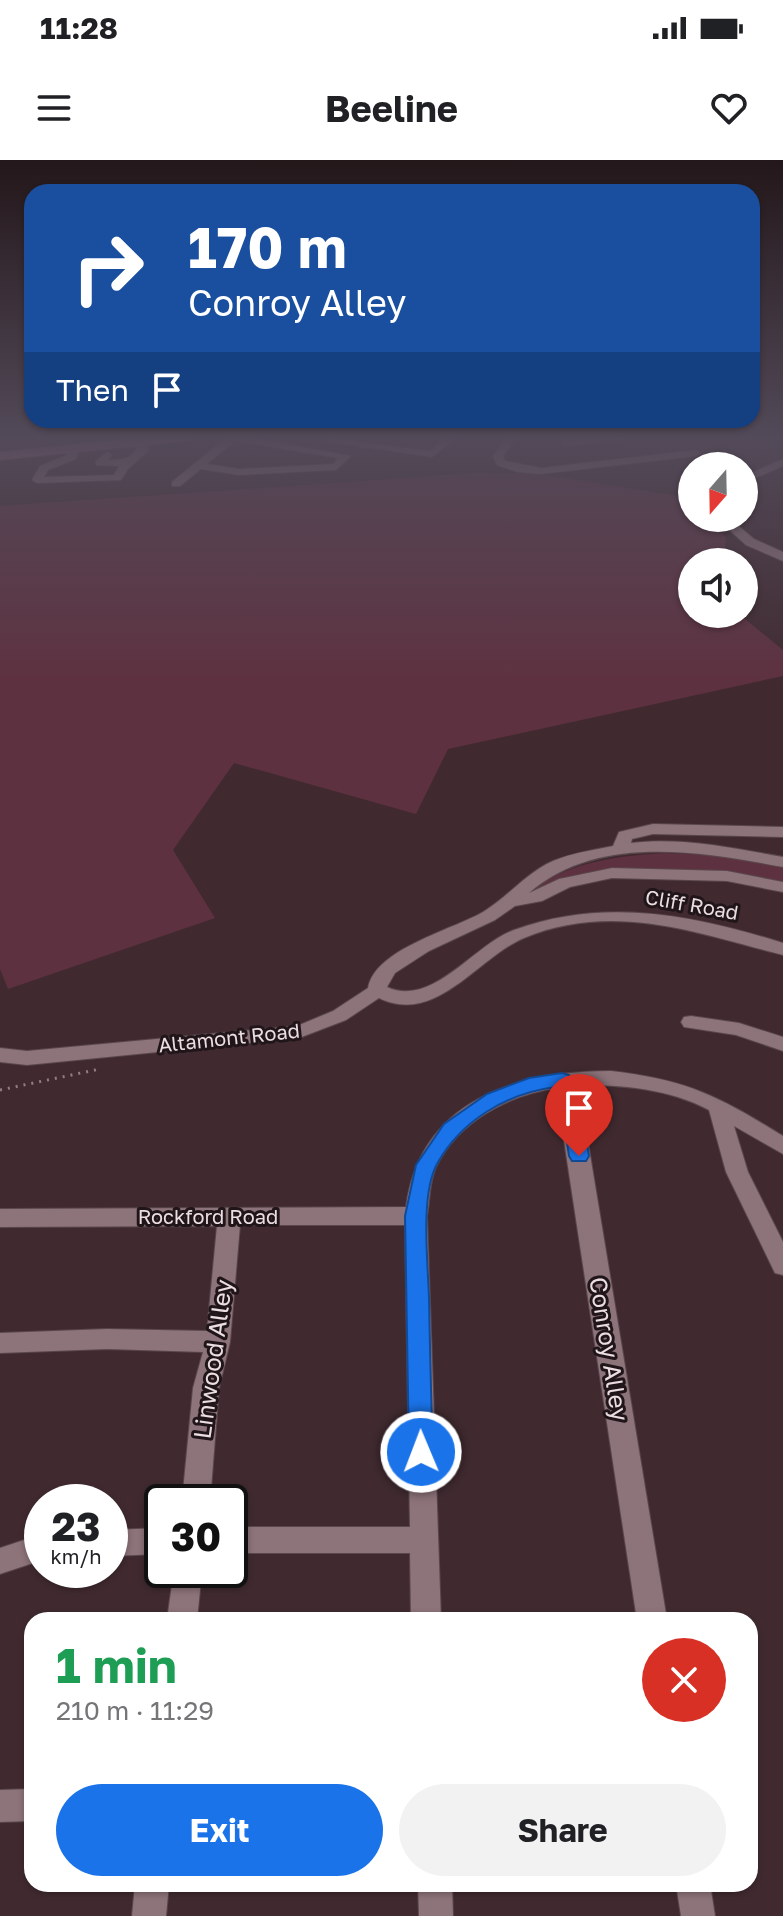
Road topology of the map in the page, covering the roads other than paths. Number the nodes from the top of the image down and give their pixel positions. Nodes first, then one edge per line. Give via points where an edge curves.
1 (738, 532) edge
2 (783, 557) edge
3 (783, 832) edge
4 (620, 850) junction
5 (783, 862) edge
6 (783, 887) edge
7 (511, 901) junction
8 (783, 949) edge
9 (377, 990) junction
10 (691, 1022) dead end
11 (783, 1044) edge
12 (0, 1055) edge
13 (562, 1079) junction
14 (719, 1109) junction
15 (783, 1146) edge
16 (229, 1215) junction
17 (416, 1216) junction
18 (0, 1218) edge
19 (783, 1266) edge
20 (218, 1342) junction
21 (0, 1343) edge
22 (198, 1484) edge
23 (248, 1540) edge
24 (423, 1540) junction
25 (24, 1553) edge
26 (0, 1561) edge
27 (186, 1588) edge
28 (183, 1612) edge
29 (426, 1612) edge
30 (651, 1612) edge
31 (24, 1805) edge
32 (0, 1806) edge
33 (151, 1892) edge
34 (435, 1892) edge
35 (694, 1892) edge
36 (149, 1916) edge
37 (436, 1916) edge
38 (698, 1916) edge

1 - 2 street
3 - 4 street via 635,831 621,841
4 - 5 street, Altamont Road via 706,849
4 - 7 street, Altamont Road via 556,866
6 - 7 street via 727,876 612,873
7 - 9 street, Altamont Road via 387,968 379,975
8 - 9 street, Cliff Road via 714,926 642,914 582,919 518,934 427,996 395,1000
9 - 12 street, Altamont Road via 334,1020 299,1032 27,1058
10 - 11 street via 739,1029
13 - 14 street via 632,1079 684,1091
13 - 17 street via 529,1084 493,1099 451,1129 426,1165
13 - 30 street, Conroy Alley via 570,1094
14 - 15 street
14 - 19 street via 737,1172
16 - 17 street, Rockford Road
16 - 18 street, Rockford Road
16 - 20 street, Linwood Alley
17 - 24 street
20 - 21 street
20 - 22 street, Linwood Alley via 206,1388
23 - 24 street
24 - 29 street
25 - 26 street
27 - 28 street
31 - 32 street
33 - 36 street
34 - 37 street
35 - 38 street

